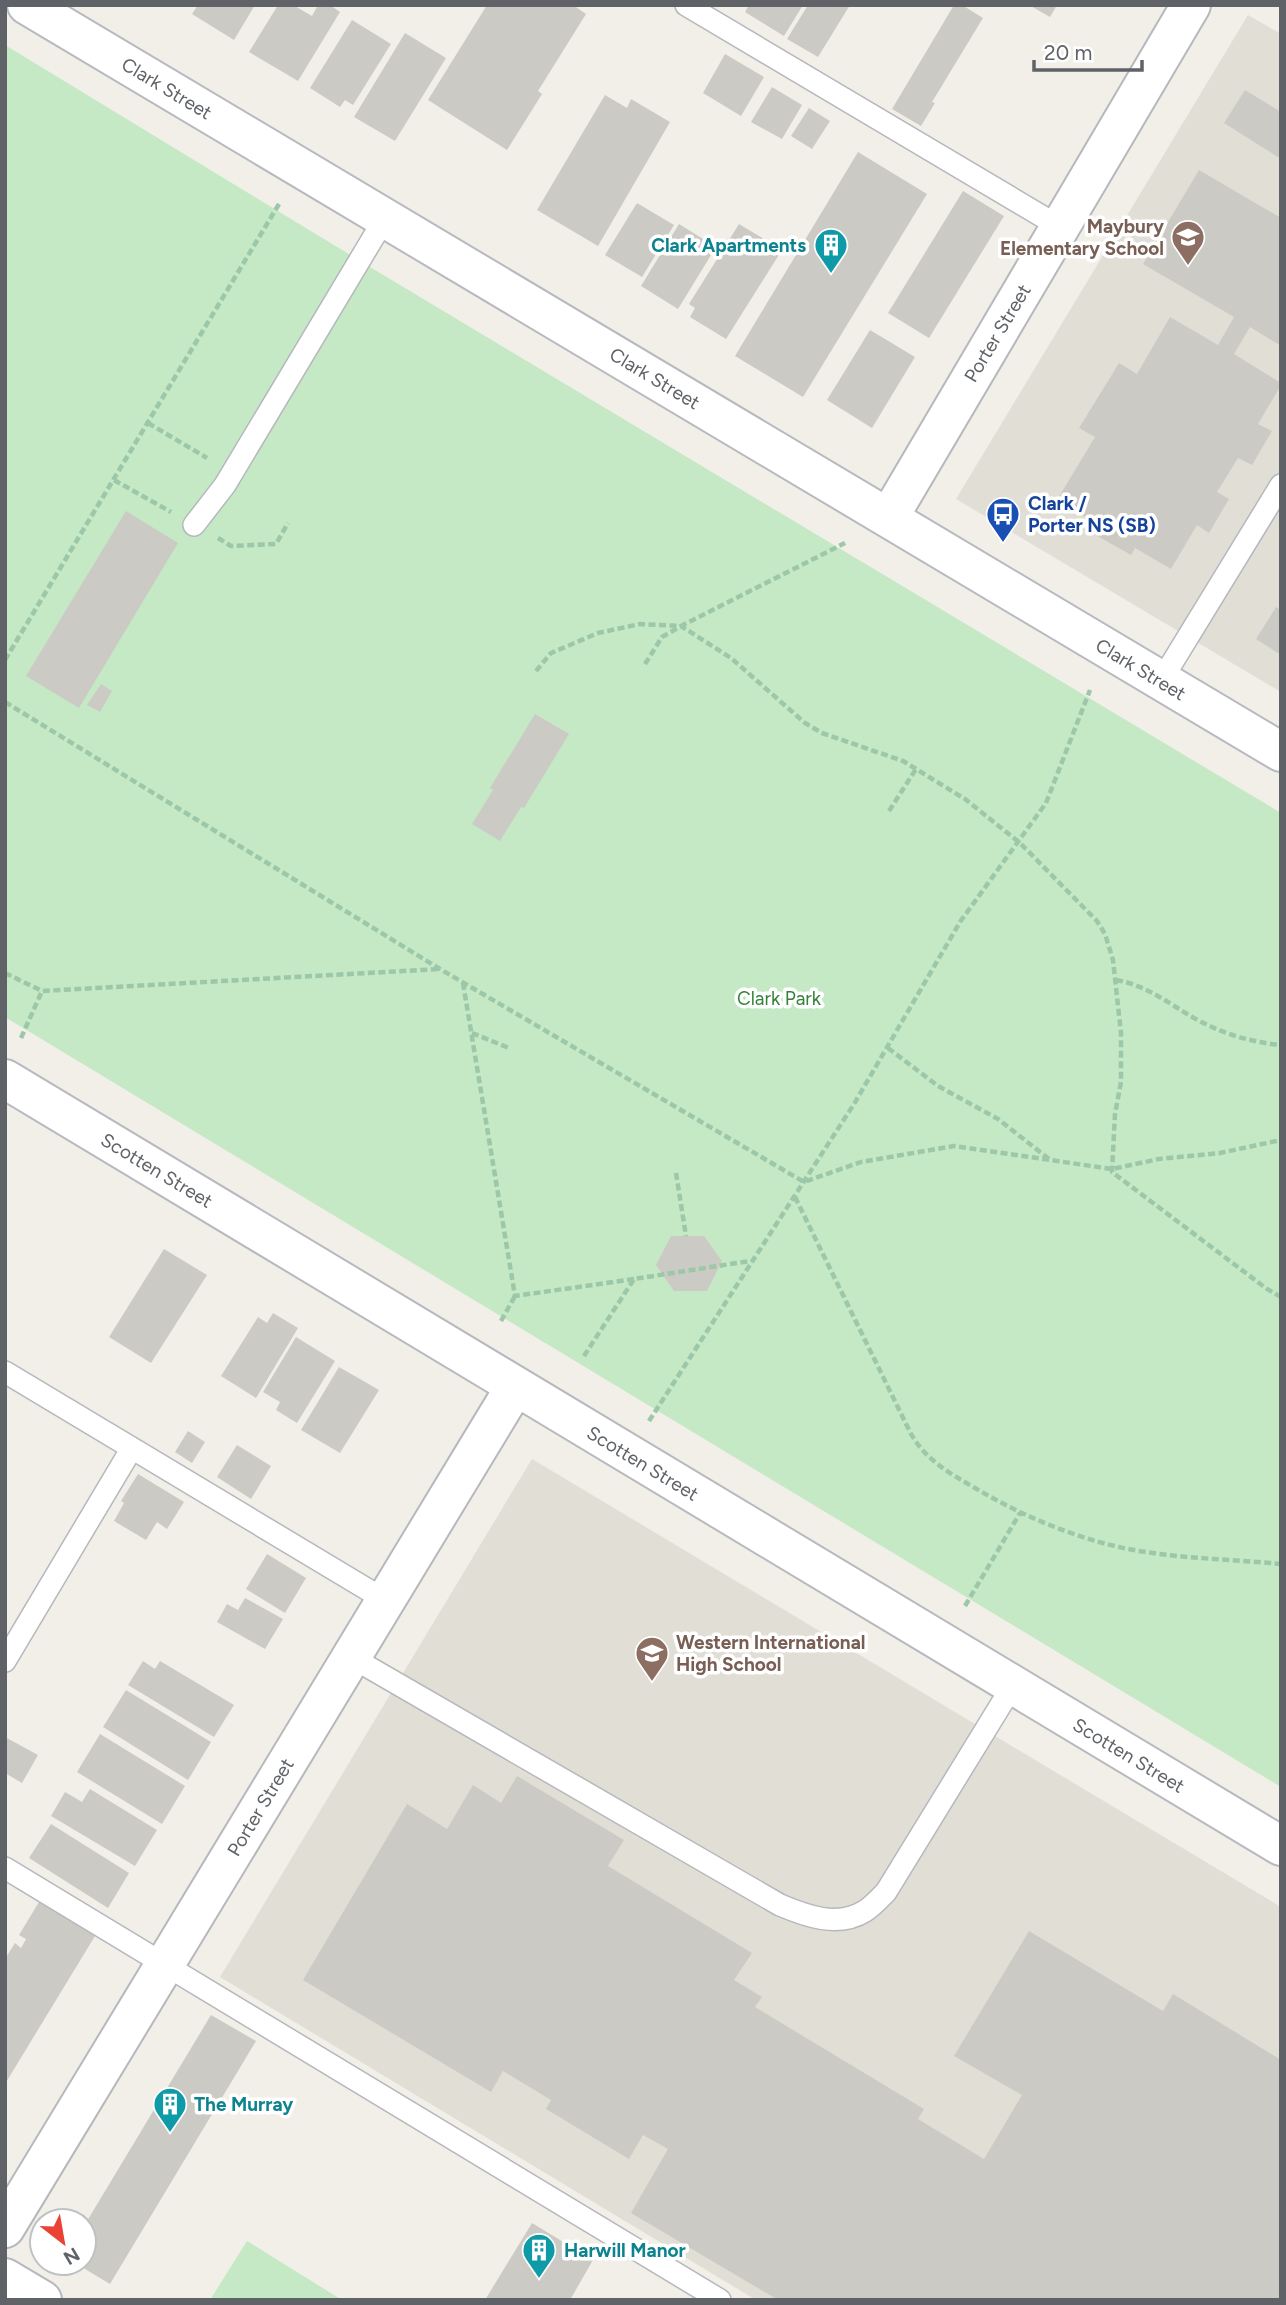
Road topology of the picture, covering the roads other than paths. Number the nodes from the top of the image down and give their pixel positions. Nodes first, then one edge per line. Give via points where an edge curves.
1 (27, 5) edge
2 (687, 5) edge
3 (1191, 5) edge
4 (386, 218) junction
5 (1060, 227) junction
6 (1281, 485) edge
7 (889, 517) junction
8 (194, 525) dead end
9 (1161, 681) junction
10 (1281, 752) edge
11 (5, 1079) edge
12 (5, 1372) edge
13 (515, 1387) junction
14 (132, 1448) junction
15 (385, 1600) junction
16 (351, 1657) junction
17 (5, 1661) edge
18 (1013, 1685) junction
19 (1281, 1846) edge
20 (5, 1868) edge
21 (165, 1964) junction
22 (5, 2228) edge
23 (5, 2278) edge
24 (42, 2300) edge
25 (720, 2300) edge

1 - 4 street, Clark Street
2 - 5 lane
3 - 5 street, Porter Street
4 - 7 street, Clark Street
4 - 8 lane via 225,485
5 - 7 street, Porter Street
6 - 9 lane
7 - 9 street, Clark Street
9 - 10 street, Clark Street
11 - 13 street, Scotten Street
12 - 14 lane
13 - 15 street, Porter Street
13 - 18 street, Scotten Street
14 - 15 lane
14 - 17 lane
15 - 16 street, Porter Street
16 - 18 lane via 780,1905 808,1917 837,1920 864,1912 886,1892
16 - 21 street, Porter Street
18 - 19 street, Scotten Street
20 - 21 lane
21 - 22 street, Porter Street
21 - 25 lane
23 - 24 street

